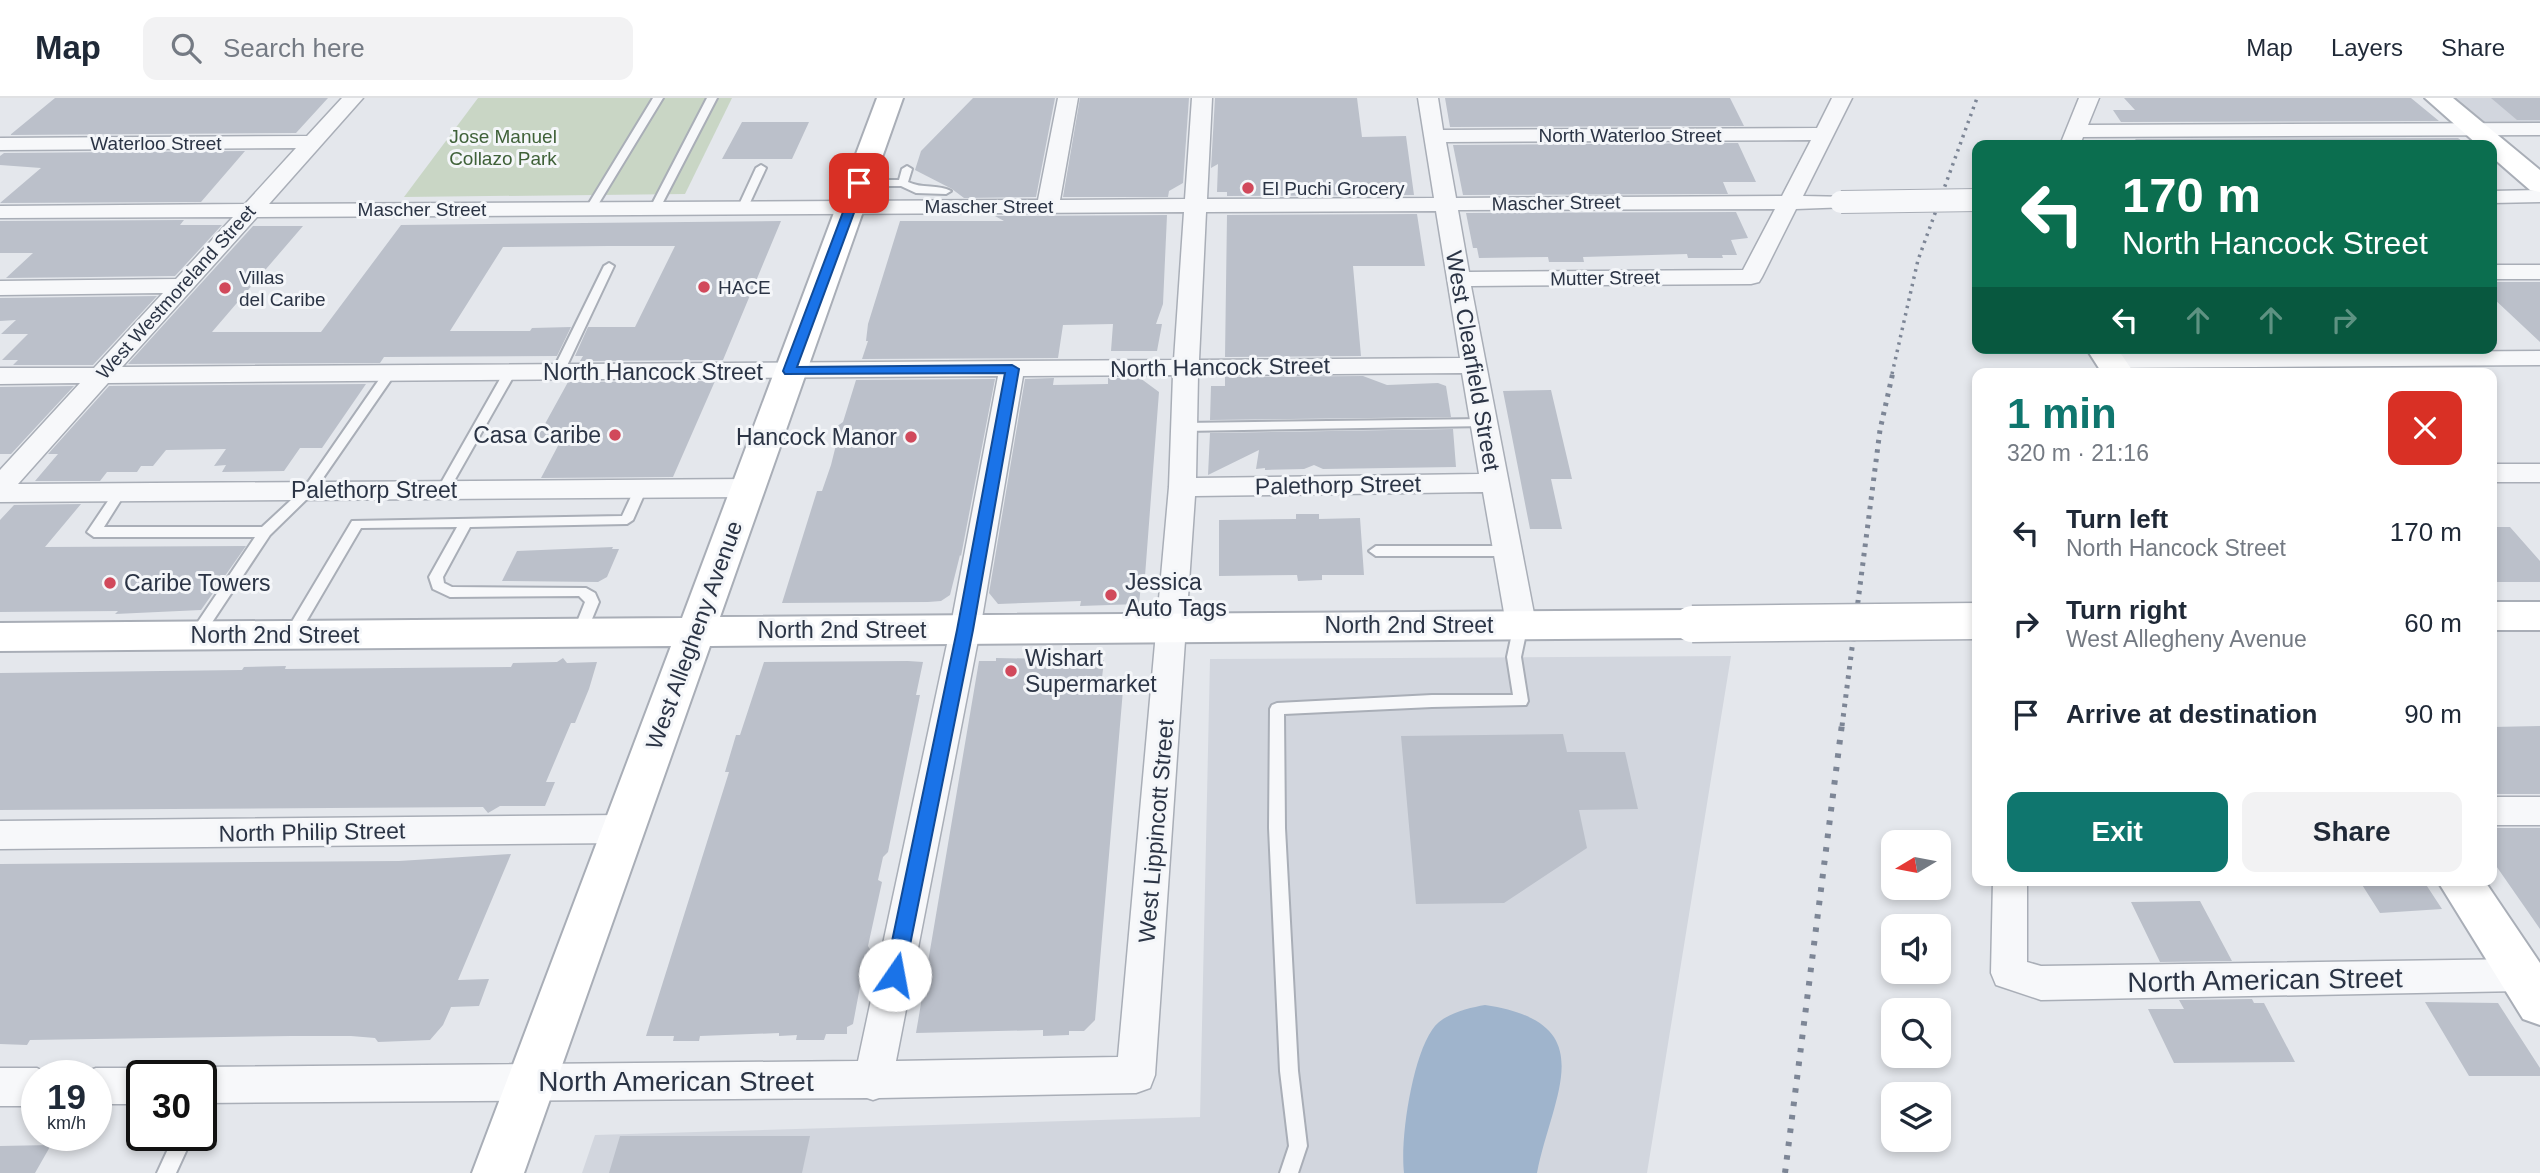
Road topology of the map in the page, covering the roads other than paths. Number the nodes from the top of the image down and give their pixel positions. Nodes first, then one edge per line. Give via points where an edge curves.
1 (353, 98) edge
2 (658, 98) edge
3 (712, 98) edge
4 (890, 98) edge
5 (1069, 98) edge
6 (1202, 98) edge
7 (1428, 98) edge
8 (1842, 98) edge
9 (2088, 98) edge
10 (2438, 98) edge
11 (2475, 129) junction
12 (2540, 129) edge
13 (1824, 134) junction
14 (1435, 136) junction
15 (2072, 138) edge
16 (2488, 140) edge
17 (312, 142) junction
18 (0, 144) edge
19 (2497, 148) edge
20 (761, 167) dead end
21 (908, 169) dead end
22 (903, 183) junction
23 (2540, 184) edge
24 (946, 191) dead end
25 (855, 195) junction
26 (2540, 196) edge
27 (2497, 197) edge
28 (1972, 200) edge
29 (1791, 201) junction
30 (1048, 205) junction
31 (1197, 205) junction
32 (1445, 205) junction
33 (590, 208) junction
34 (655, 208) junction
35 (743, 208) junction
36 (250, 210) junction
37 (0, 212) edge
38 (609, 266) dead end
39 (2497, 272) edge
40 (2540, 272) edge
41 (1458, 279) junction
42 (182, 286) junction
43 (0, 288) edge
44 (2110, 361) edge
45 (2536, 362) edge
46 (1473, 365) junction
47 (2400, 366) edge
48 (2268, 367) edge
49 (1186, 368) junction
50 (1012, 369) junction
51 (789, 371) junction
52 (510, 372) junction
53 (558, 372) junction
54 (389, 374) junction
55 (101, 375) junction
56 (0, 376) edge
57 (1483, 422) junction
58 (1184, 427) junction
59 (2497, 471) edge
60 (2540, 473) edge
61 (1494, 483) junction
62 (0, 487) edge
63 (1182, 487) junction
64 (641, 488) junction
65 (748, 488) junction
66 (443, 490) junction
67 (308, 491) junction
68 (120, 492) junction
69 (0, 493) edge
70 (466, 523) junction
71 (265, 531) junction
72 (1376, 551) dead end
73 (1507, 551) junction
74 (2540, 615) edge
75 (2497, 616) edge
76 (1972, 621) edge
77 (1521, 624) junction
78 (1173, 627) junction
79 (965, 630) junction
80 (696, 631) junction
81 (580, 632) junction
82 (196, 635) junction
83 (291, 635) junction
84 (0, 637) edge
85 (2497, 811) edge
86 (2540, 811) edge
87 (624, 829) junction
88 (0, 835) edge
89 (2010, 886) edge
90 (2463, 886) edge
91 (2531, 989) edge
92 (1138, 1061) joint
93 (532, 1081) junction
94 (873, 1082) junction
95 (0, 1087) edge
96 (21, 1087) edge
97 (217, 1091) edge
98 (177, 1151) edge
99 (166, 1173) edge
100 (498, 1173) edge
101 (1289, 1173) edge

1 - 17 street, West Westmoreland Street
2 - 33 lane
3 - 34 lane
4 - 25 street, West Allegheny Avenue
5 - 30 street
6 - 31 street, West Lippincott Street
7 - 14 street, West Clearfield Street
8 - 13 street
9 - 15 street
10 - 11 street
11 - 12 street
11 - 15 street
11 - 16 street
13 - 14 street, North Waterloo Street
13 - 29 street
14 - 32 street, West Clearfield Street
17 - 18 street, Waterloo Street
17 - 36 street, West Westmoreland Street
19 - 23 street
20 - 35 lane
21 - 22 lane
22 - 24 lane via 916,190
22 - 25 lane
25 - 30 street, Mascher Street
25 - 35 street, Mascher Street
25 - 51 street, West Allegheny Avenue
26 - 27 street
28 - 29 street, Mascher Street, bridge
29 - 32 street, Mascher Street
29 - 41 street, Mutter Street via 1751,277
30 - 31 street, Mascher Street
31 - 32 street, Mascher Street
31 - 49 street, West Lippincott Street
32 - 41 street, West Clearfield Street
33 - 34 street, Mascher Street
33 - 36 street, Mascher Street
34 - 35 street, Mascher Street
36 - 37 street, Mascher Street
36 - 42 street, West Westmoreland Street
38 - 53 lane
39 - 40 street
41 - 46 street, West Clearfield Street
42 - 43 street
42 - 55 street, West Westmoreland Street
44 - 48 street
45 - 47 street
46 - 49 street, North Hancock Street
46 - 57 street, West Clearfield Street
47 - 48 street
49 - 50 street, North Hancock Street
49 - 58 street, West Lippincott Street
50 - 51 street, North Hancock Street
50 - 79 street
51 - 53 street, North Hancock Street
51 - 65 street, West Allegheny Avenue
52 - 53 street, North Hancock Street
52 - 54 street, North Hancock Street
52 - 66 lane
54 - 55 street, North Hancock Street
54 - 67 lane
55 - 56 street, North Hancock Street
55 - 62 street, West Westmoreland Street
57 - 58 lane
57 - 61 street, West Clearfield Street
58 - 63 street, West Lippincott Street
59 - 60 street
61 - 63 street, Palethorp Street
61 - 73 street, West Clearfield Street
63 - 78 street, West Lippincott Street
64 - 65 street, Palethorp Street
64 - 66 street, Palethorp Street
64 - 70 lane via 627,520
65 - 80 street, West Allegheny Avenue
66 - 67 street, Palethorp Street
67 - 68 street, Palethorp Street
67 - 71 lane
68 - 69 street, Palethorp Street
68 - 71 lane via 94,531
70 - 81 lane via 436,577 438,586 450,592 581,591 592,602
70 - 83 lane via 357,524
71 - 82 lane
72 - 73 lane
73 - 77 street, West Clearfield Street
74 - 75 street
76 - 77 street, North 2nd Street, bridge
77 - 78 street, North 2nd Street
77 - 101 lane via 1514,657 1521,701 1277,709 1277,828 1289,1071 1298,1146
78 - 79 street, North 2nd Street
78 - 92 street, West Lippincott Street
79 - 80 street, North 2nd Street
79 - 94 street
80 - 81 street, North 2nd Street
80 - 87 street, West Allegheny Avenue
81 - 83 street, North 2nd Street
82 - 83 street, North 2nd Street
82 - 84 street, North 2nd Street
85 - 86 street
87 - 88 street, North Philip Street
87 - 93 street, West Allegheny Avenue
89 - 91 street, North American Street via 2009,973 2041,983
90 - 91 street
92 - 94 street, North American Street via 1136,1075
93 - 94 street, North American Street
93 - 97 street, North American Street
93 - 100 street, West Allegheny Avenue
95 - 96 street
98 - 99 lane

